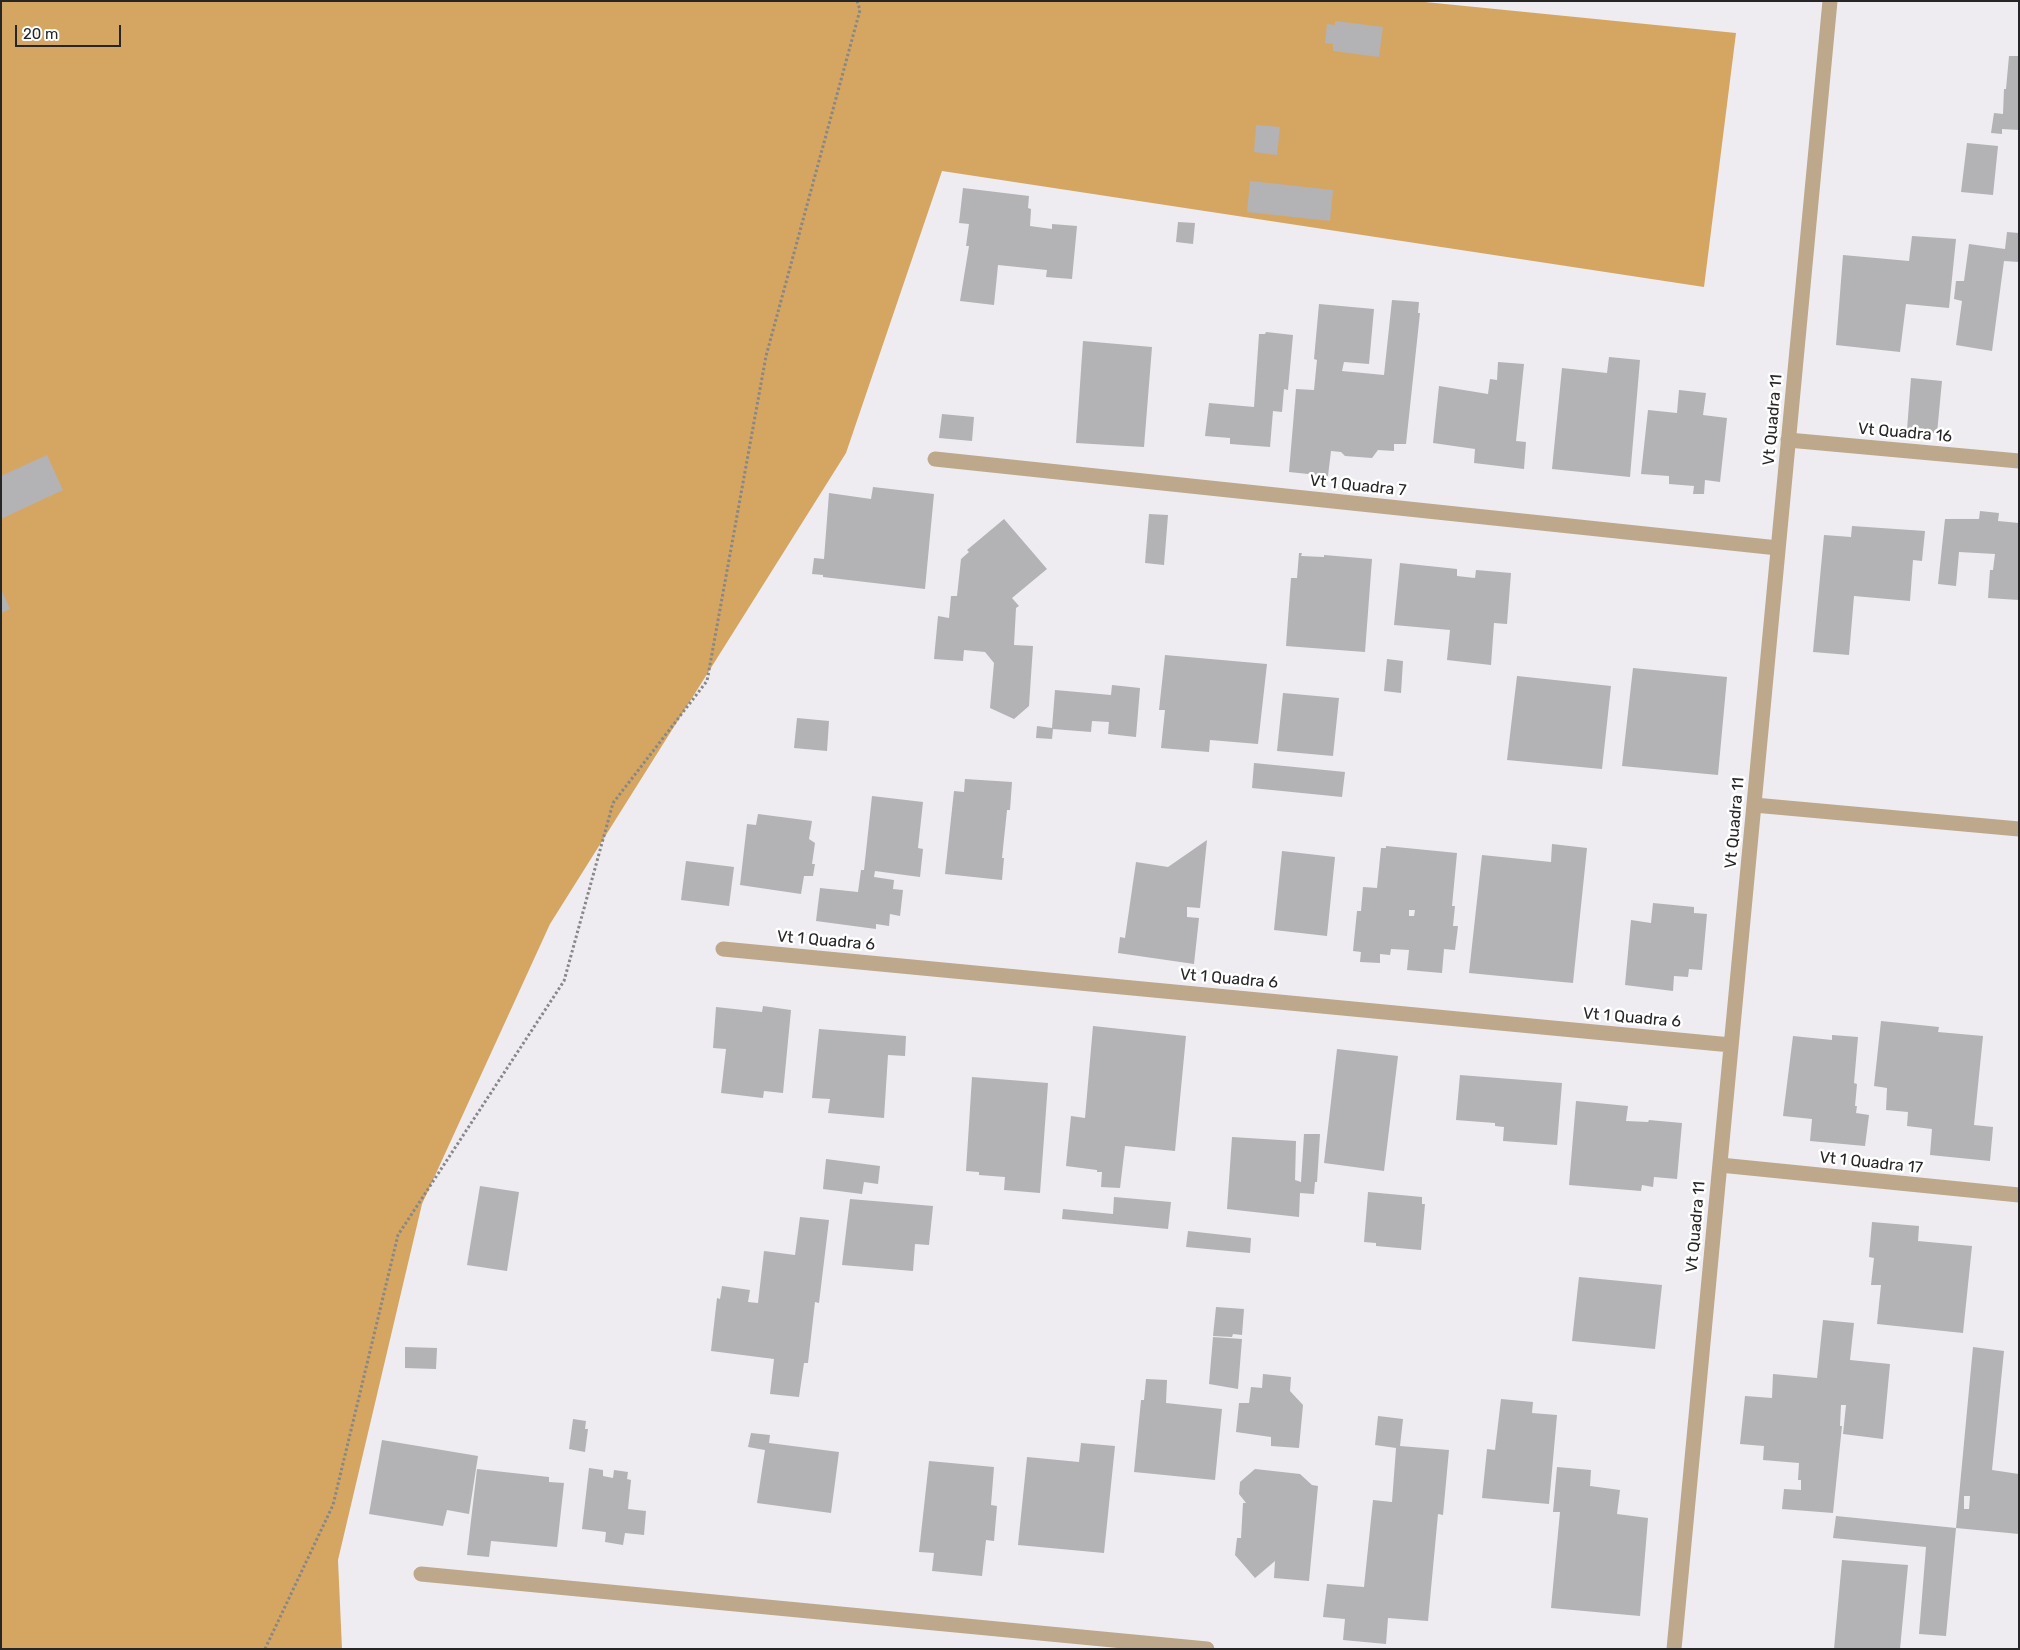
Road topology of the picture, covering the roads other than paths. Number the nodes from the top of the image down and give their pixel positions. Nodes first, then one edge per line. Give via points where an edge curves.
1 (1830, 1) edge
2 (1788, 440) junction
3 (935, 459) dead end
4 (2019, 461) edge
5 (1778, 548) junction
6 (1754, 805) junction
7 (2019, 829) edge
8 (723, 948) dead end
9 (1731, 1045) junction
10 (1720, 1165) junction
11 (2019, 1195) edge
12 (421, 1574) dead end
13 (1207, 1649) edge
14 (1674, 1649) edge

1 - 2 street, Vt Quadra 11
2 - 4 street, Vt Quadra 16
2 - 5 street, Vt Quadra 11
3 - 5 street, Vt 1 Quadra 7
5 - 6 street, Vt Quadra 11
6 - 7 street
6 - 9 street, Vt Quadra 11
8 - 9 street, Vt 1 Quadra 6
9 - 10 street, Vt Quadra 11
10 - 11 street, Vt 1 Quadra 17
10 - 14 street, Vt Quadra 11
12 - 13 street

